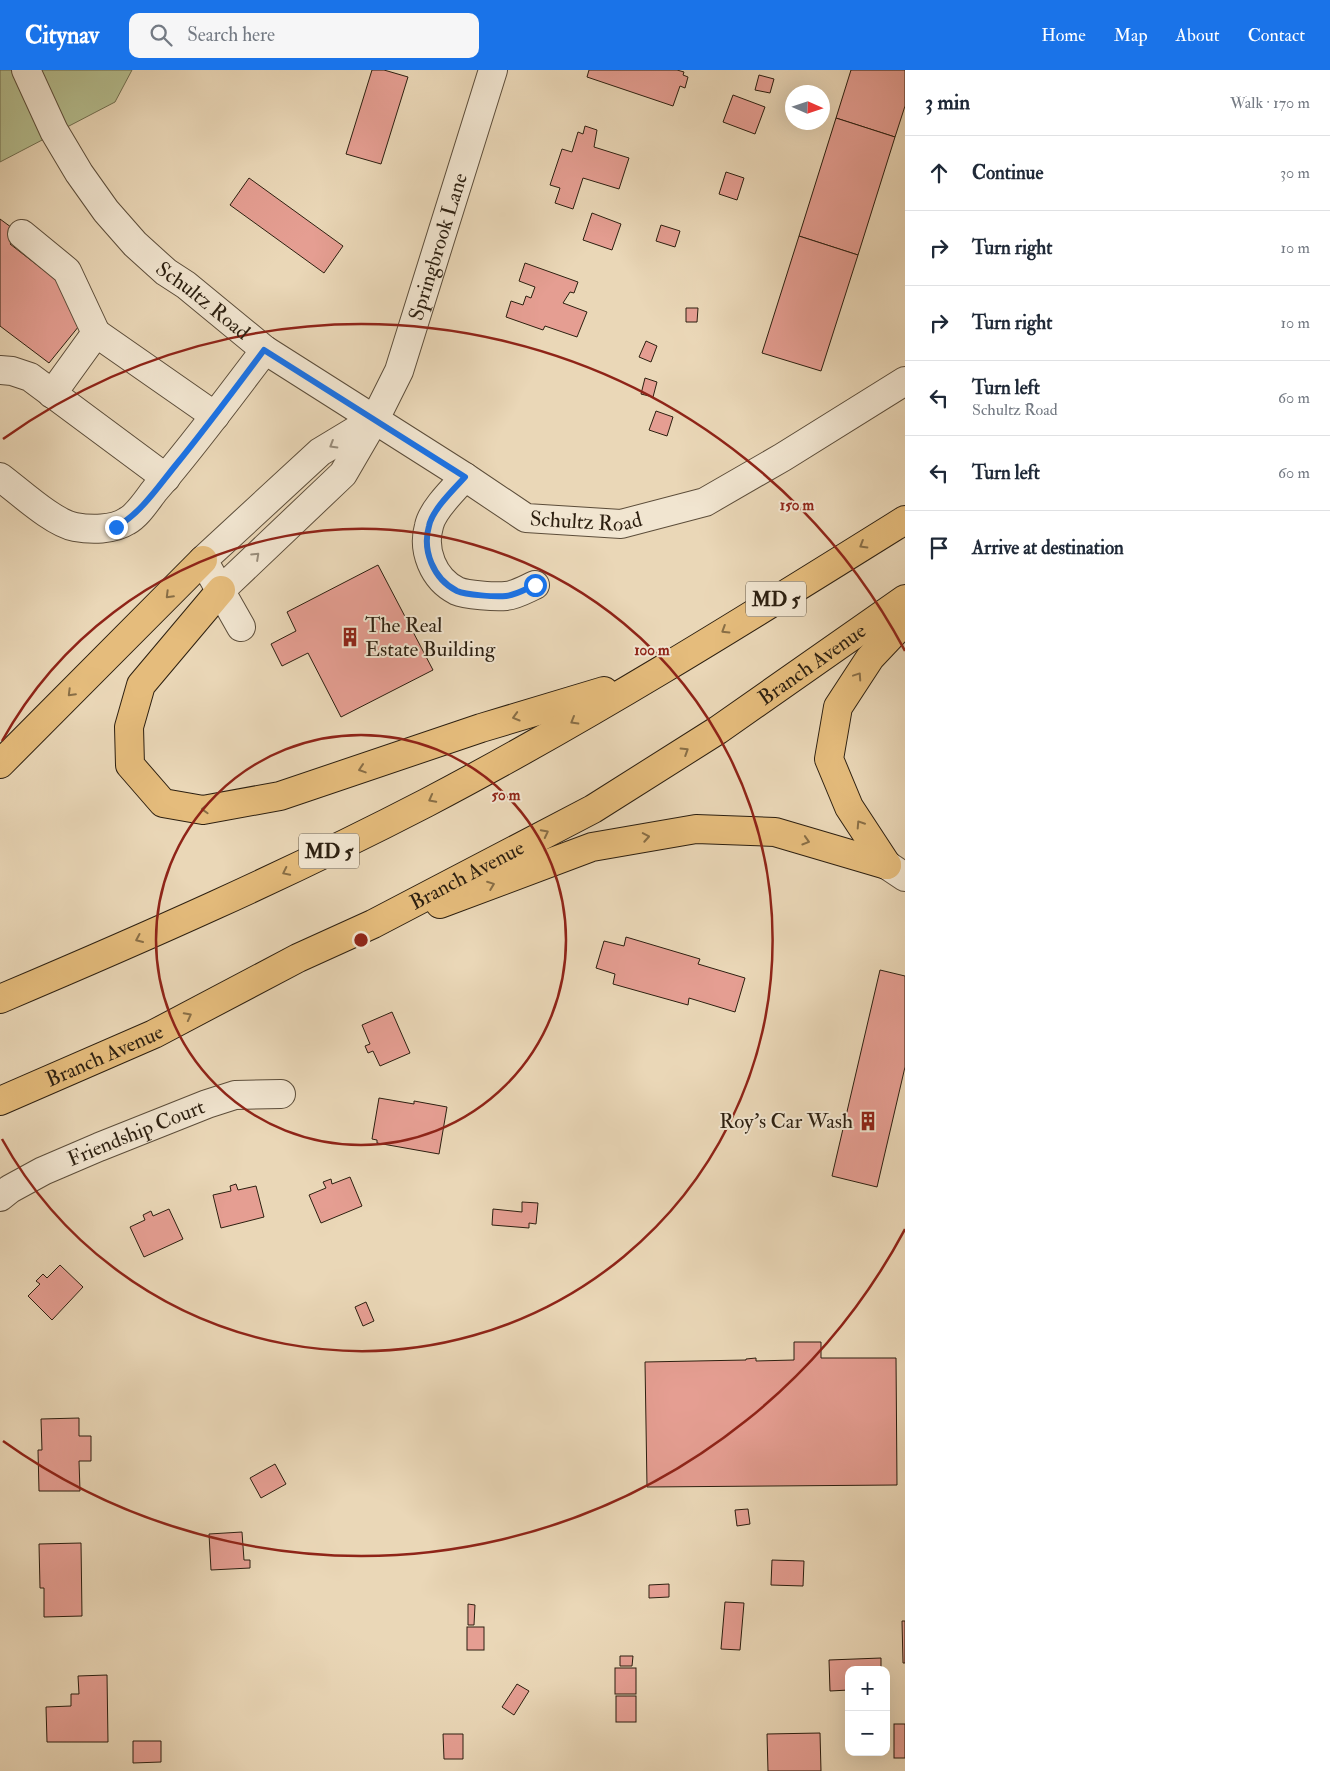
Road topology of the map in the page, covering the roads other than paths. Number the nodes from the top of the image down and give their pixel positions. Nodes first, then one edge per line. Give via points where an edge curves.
1 (26, 70) edge
2 (493, 70) edge
3 (22, 234) dead end
4 (96, 332) junction
5 (264, 350) junction
6 (0, 370) edge
7 (905, 381) edge
8 (52, 394) junction
9 (215, 416) junction
10 (375, 419) junction
11 (0, 477) edge
12 (465, 477) junction
13 (166, 478) junction
14 (905, 520) edge
15 (203, 560) junction
16 (535, 585) dead end
17 (221, 590) junction
18 (905, 599) edge
19 (905, 621) edge
20 (241, 627) dead end
21 (646, 679) junction
22 (0, 764) edge
23 (896, 871) edge
24 (298, 958) junction
25 (0, 999) edge
26 (281, 1094) dead end
27 (0, 1101) edge
28 (0, 1197) edge

1 - 5 street, Schultz Road via 54,131 106,211 166,272
2 - 10 street, Springbrook Lane via 398,371
3 - 4 street via 67,271
4 - 8 street
4 - 9 street
5 - 9 street
5 - 10 street, Schultz Road
6 - 8 street via 30,377
7 - 12 street, Schultz Road via 705,502 621,524 526,518
8 - 13 street
9 - 13 street
10 - 12 street, Schultz Road
10 -> 15 street via 320,452
17 -> 10 street, Springbrook Lane via 343,474
11 - 13 street via 51,516 74,527 97,528 116,527 129,520
12 - 16 street via 429,524 426,541 438,576 457,591 489,596 508,596
14 -> 21 highway, MD 5
15 - 17 street
15 -> 22 highway
17 - 20 street
21 -> 17 highway via 481,728 280,796 203,810 163,803 130,765 129,727 141,686
24 -> 18 highway, Branch Avenue via 373,924 593,808 718,730
23 -> 19 highway via 849,807 829,759 838,707 870,658
21 -> 25 highway, MD 5 via 408,812 242,893
24 -> 23 highway via 592,847 696,828 775,832
27 -> 24 highway, Branch Avenue via 154,1034
26 - 28 street, Friendship Court via 235,1095 207,1104 43,1171

